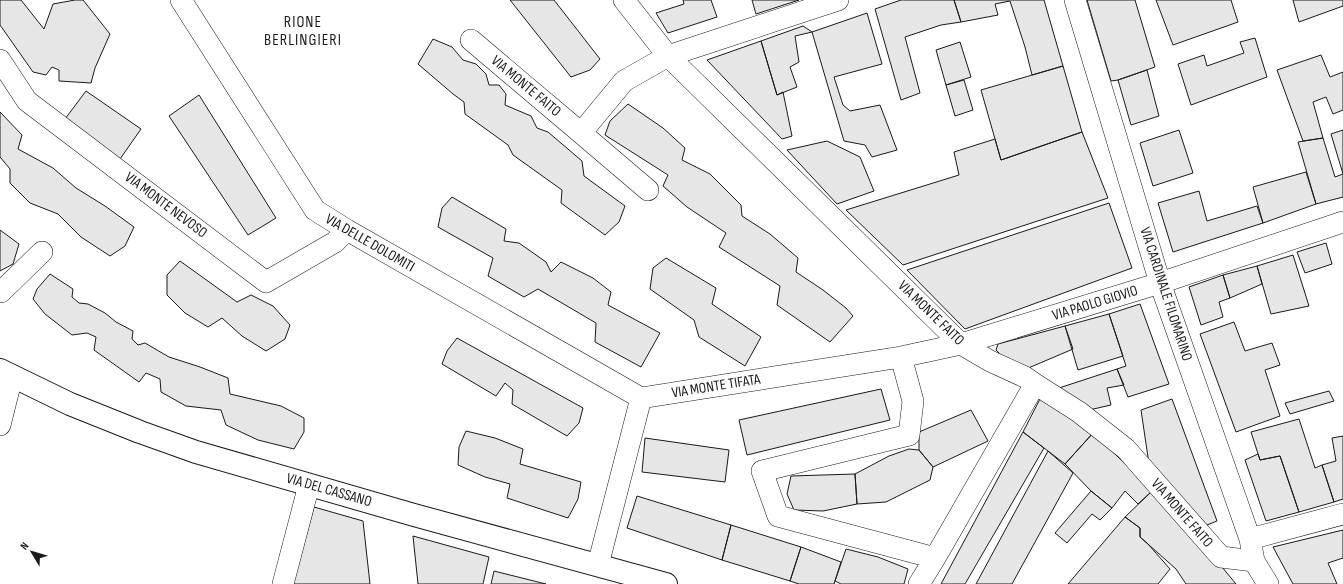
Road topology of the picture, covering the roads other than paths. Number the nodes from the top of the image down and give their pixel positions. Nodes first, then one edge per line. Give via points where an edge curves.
1 (181, 0) edge
2 (624, 0) edge
3 (838, 0) edge
4 (1075, 0) edge
5 (471, 40) dead end
6 (668, 56) junction
7 (0, 60) edge
8 (581, 133) junction
9 (648, 190) dead end
10 (1343, 222) edge
11 (347, 230) junction
12 (42, 252) dead end
13 (1160, 283) junction
14 (0, 292) edge
15 (961, 344) junction
16 (901, 357) junction
17 (6, 374) edge
18 (1035, 384) junction
19 (641, 398) junction
20 (0, 425) edge
21 (309, 485) junction
22 (1343, 514) edge
23 (1250, 539) junction
24 (935, 558) junction
25 (1254, 560) junction
26 (598, 565) junction
27 (655, 582) edge
28 (283, 584) edge
29 (919, 584) edge
30 (1268, 584) edge

1 - 11 street, VIA DELLE DOLOMITI via 315,210
2 - 6 street, VIA MONTE FAITO
3 - 6 street
4 - 13 street, VIA CARDINALE FILOMARINO
5 - 8 street, VIA MONTE FAITO
6 - 8 street via 624,81
6 - 15 street, VIA MONTE FAITO
7 - 11 street, VIA MONTE NEVOSO via 27,101 266,282 335,242
8 - 9 street, VIA MONTE FAITO
10 - 13 street, VIA PAOLO GIOVIO
11 - 19 street, VIA DELLE DOLOMITI
12 - 14 street
13 - 15 street, VIA PAOLO GIOVIO
13 - 23 street, VIA CARDINALE FILOMARINO
15 - 16 street, VIA MONTE TIFATA
15 - 18 street, VIA MONTE FAITO
16 - 19 street, VIA MONTE TIFATA
16 - 24 street via 913,401 909,435 762,471 778,516
17 - 20 street
17 - 21 main road, VIA DEL CASSANO via 70,404 140,432 196,452
18 - 24 street
18 - 25 street, VIA MONTE FAITO via 1079,412 1126,448 1221,557
19 - 26 street
21 - 26 main road, VIA DEL CASSANO
21 - 28 street
22 - 23 street
23 - 25 street, VIA CARDINALE FILOMARINO
24 - 29 street
25 - 30 street, VIA CARDINALE FILOMARINO
26 - 27 main road, VIA DEL CASSANO

